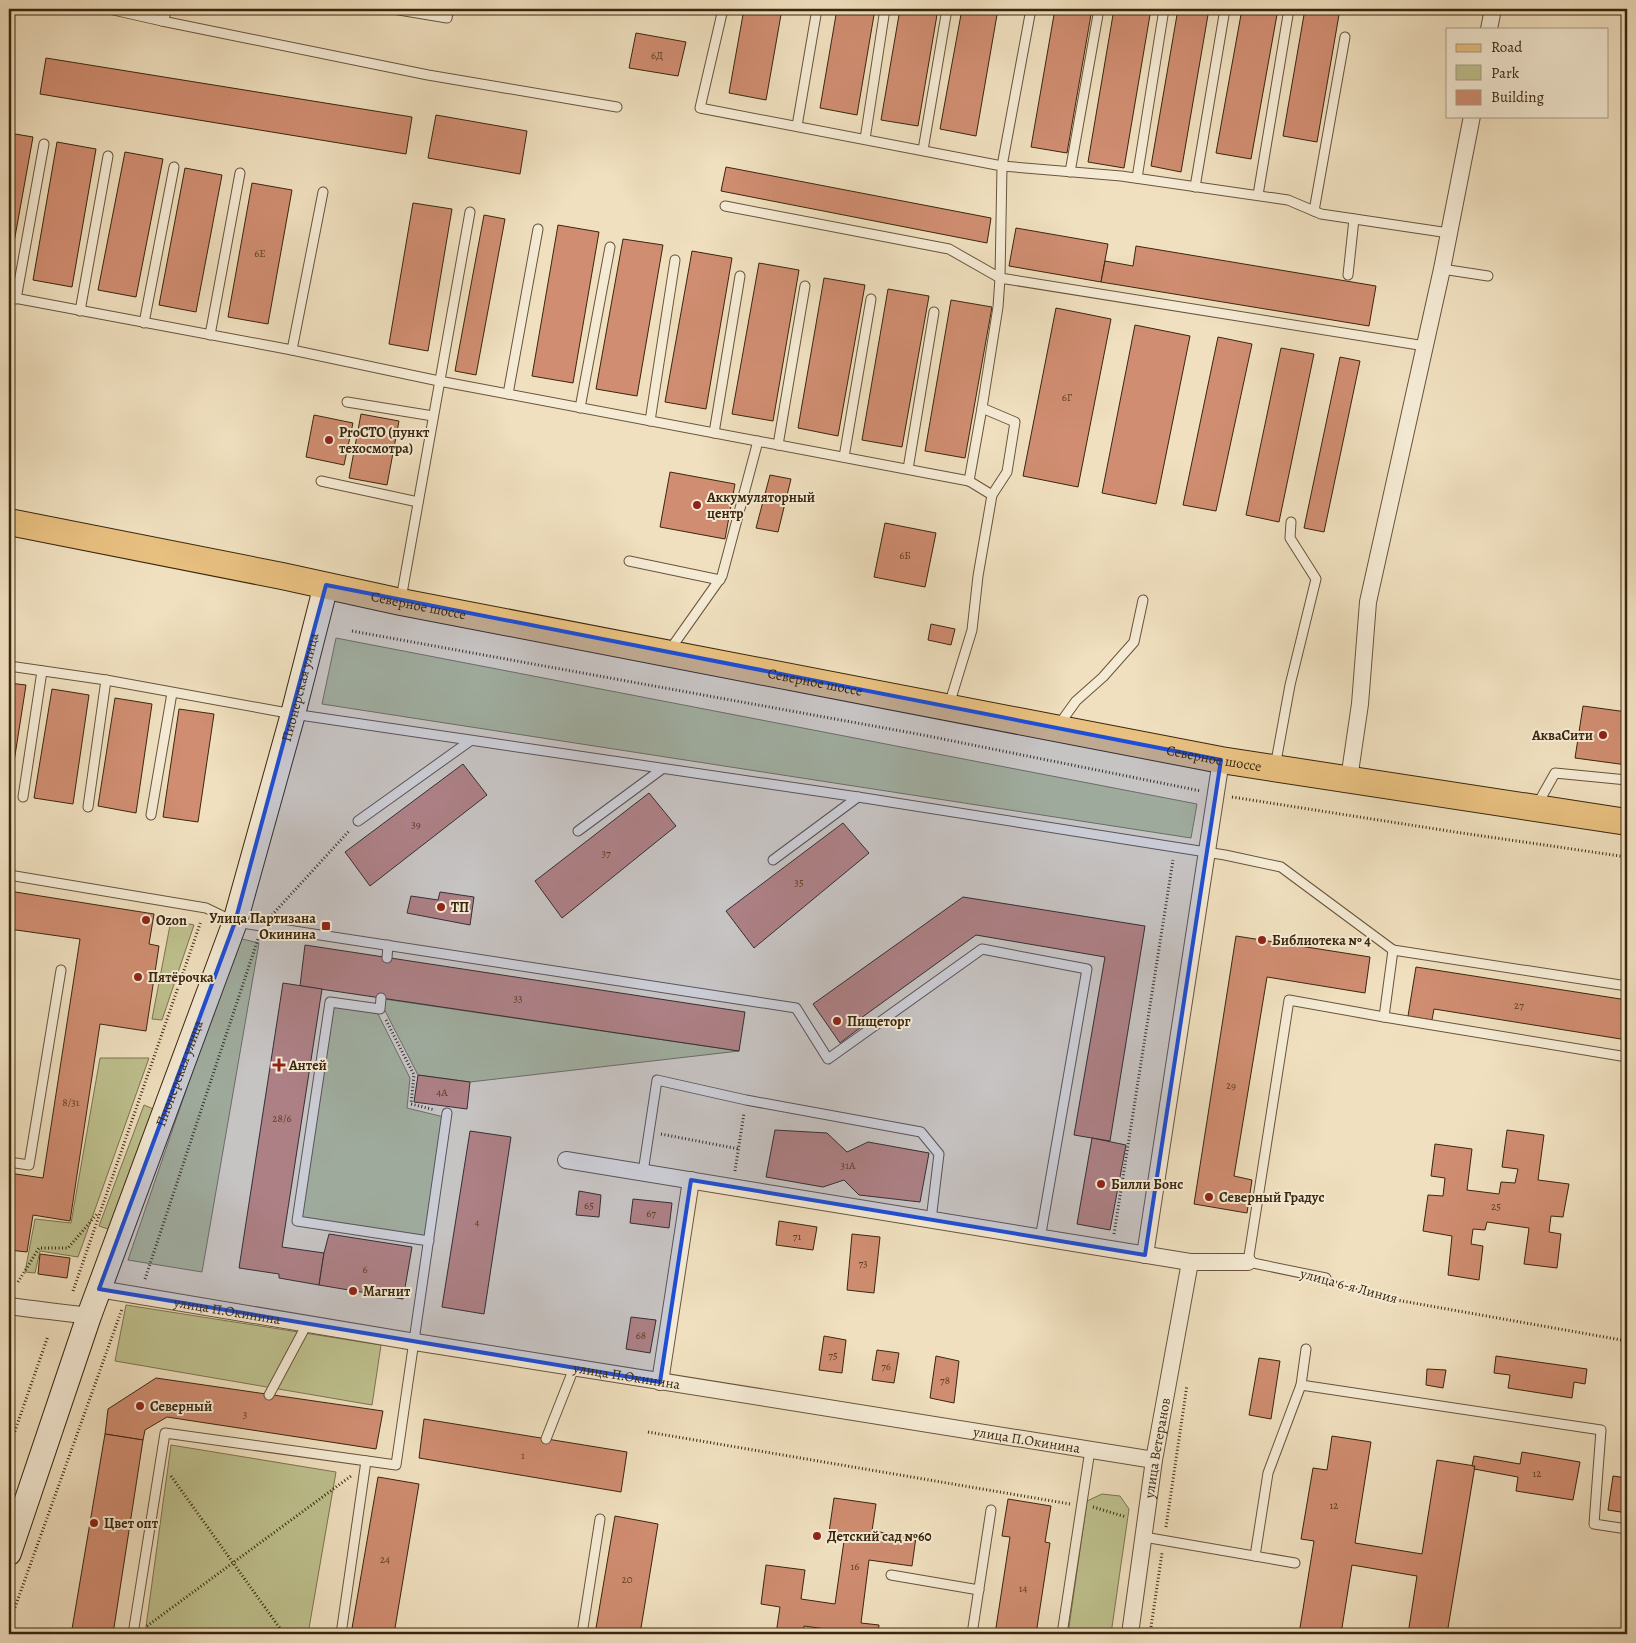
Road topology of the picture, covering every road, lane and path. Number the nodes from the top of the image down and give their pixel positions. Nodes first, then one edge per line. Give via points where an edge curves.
1 (109, 9) edge
2 (164, 9) edge
3 (170, 9) edge
4 (393, 9) edge
5 (449, 9) edge
6 (723, 9) edge
7 (817, 9) edge
8 (885, 9) edge
9 (946, 9) edge
10 (1030, 9) edge
11 (1100, 9) edge
12 (1164, 9) edge
13 (1225, 9) edge
14 (1289, 9) edge
15 (1492, 10) edge
16 (162, 20) junction
17 (1489, 28) edge
18 (1345, 36) dead end
19 (617, 107) dead end
20 (1472, 118) edge
21 (797, 126) junction
22 (865, 139) junction
23 (44, 144) dead end
24 (923, 150) junction
25 (108, 156) dead end
26 (1002, 166) junction
27 (174, 167) dead end
28 (1070, 172) junction
29 (240, 173) dead end
30 (1137, 178) junction
31 (1195, 186) junction
32 (322, 192) dead end
33 (1258, 196) junction
34 (725, 206) dead end
35 (1314, 211) junction
36 (470, 212) dead end
37 (1354, 219) junction
38 (538, 229) dead end
39 (1449, 233) junction
40 (610, 247) dead end
41 (675, 260) dead end
42 (1442, 269) junction
43 (1348, 275) dead end
44 (740, 276) dead end
45 (1488, 276) dead end
46 (1000, 278) junction
47 (805, 286) dead end
48 (12, 298) edge
49 (871, 298) dead end
50 (80, 311) junction
51 (934, 312) dead end
52 (144, 323) junction
53 (210, 335) junction
54 (1425, 346) junction
55 (292, 350) junction
56 (439, 381) junction
57 (508, 394) junction
58 (347, 402) dead end
59 (580, 408) junction
60 (982, 408) junction
61 (432, 416) junction
62 (650, 421) junction
63 (714, 433) junction
64 (758, 441) junction
65 (778, 445) junction
66 (844, 457) junction
67 (908, 469) junction
68 (969, 480) junction
69 (321, 481) dead end
70 (992, 495) junction
71 (418, 502) junction
72 (9, 522) edge
73 (1291, 522) dead end
74 (629, 561) dead end
75 (720, 580) junction
76 (326, 586) junction
77 (1143, 600) dead end
78 (400, 602) junction
79 (352, 630) dead end
80 (667, 653) junction
81 (9, 666) edge
82 (42, 671) junction
83 (106, 680) junction
84 (172, 693) junction
85 (948, 708) junction
86 (293, 714) junction
87 (1057, 728) junction
88 (470, 741) junction
89 (1221, 760) junction
90 (1274, 768) junction
91 (662, 769) junction
92 (1350, 779) junction
93 (1627, 780) edge
94 (1216, 794) junction
95 (23, 796) dead end
96 (858, 797) junction
97 (88, 807) dead end
98 (1535, 808) junction
99 (151, 815) dead end
100 (358, 821) joint
101 (1627, 822) edge
102 (578, 831) dead end
103 (1175, 847) junction
104 (1206, 852) junction
105 (1627, 857) edge
106 (773, 860) dead end
107 (9, 876) edge
108 (206, 908) junction
109 (235, 922) junction
110 (262, 926) junction
111 (388, 945) junction
112 (1393, 950) junction
113 (387, 958) dead end
114 (60, 970) dead end
115 (1627, 986) edge
116 (381, 998) dead end
117 (380, 1009) junction
118 (1384, 1017) junction
119 (1627, 1057) edge
120 (746, 1100) junction
121 (447, 1113) joint
122 (649, 1132) junction
123 (739, 1150) junction
124 (566, 1160) dead end
125 (9, 1162) edge
126 (643, 1172) junction
127 (691, 1180) junction
128 (733, 1187) junction
129 (101, 1211) junction
130 (931, 1220) junction
131 (1040, 1239) junction
132 (429, 1241) junction
133 (1111, 1250) junction
134 (1145, 1255) junction
135 (1190, 1262) junction
136 (1248, 1262) junction
137 (1326, 1278) joint
138 (18, 1282) dead end
139 (144, 1282) dead end
140 (99, 1289) junction
141 (73, 1291) dead end
142 (125, 1302) dead end
143 (9, 1306) edge
144 (89, 1316) junction
145 (307, 1324) junction
146 (48, 1336) dead end
147 (1627, 1341) edge
148 (415, 1342) junction
149 (1306, 1349) dead end
150 (574, 1368) junction
151 (1188, 1378) dead end
152 (660, 1382) junction
153 (1301, 1385) junction
154 (269, 1395) dead end
155 (648, 1432) dead end
156 (546, 1439) dead end
157 (9, 1448) edge
158 (1090, 1450) junction
159 (1154, 1460) junction
160 (160, 1462) junction
161 (366, 1463) junction
162 (1070, 1504) dead end
163 (1092, 1507) dead end
164 (991, 1510) dead end
165 (1126, 1517) dead end
166 (600, 1518) dead end
167 (1627, 1529) edge
168 (1144, 1537) junction
169 (1164, 1541) junction
170 (9, 1553) edge
171 (1256, 1556) junction
172 (232, 1563) junction
173 (1295, 1563) dead end
174 (891, 1575) dead end
175 (979, 1590) junction
176 (9, 1624) edge
177 (145, 1628) dead end
178 (133, 1634) edge
179 (284, 1634) edge
180 (341, 1634) edge
181 (582, 1634) edge
182 (972, 1634) edge
183 (1062, 1634) edge
184 (1130, 1634) edge
185 (1150, 1634) edge

1 - 16 lane
2 - 16 lane
3 - 16 lane
4 - 5 lane via 447,18
6 - 21 lane via 700,108
7 - 21 lane
8 - 22 lane
9 - 24 lane
10 - 26 lane
11 - 28 lane
12 - 30 lane
13 - 31 lane
14 - 33 lane
15 - 17 street
16 - 19 lane via 428,75
18 - 35 lane
20 - 39 street
21 - 22 lane
22 - 24 lane
23 - 48 lane
24 - 26 lane
25 - 50 lane
26 - 28 lane
26 - 46 lane
27 - 52 lane
28 - 30 lane
29 - 53 lane
30 - 31 lane
31 - 33 lane
32 - 55 lane
33 - 35 lane via 1288,200
34 - 46 lane via 949,249
35 - 37 lane
36 - 56 lane
37 - 39 lane
37 - 43 lane
38 - 57 lane
39 - 42 street
40 - 59 lane
41 - 62 lane
42 - 45 lane
42 - 54 street
44 - 63 lane
46 - 54 lane
46 - 60 lane
47 - 65 lane
48 - 50 lane
49 - 66 lane
50 - 52 lane
51 - 67 lane
52 - 53 lane
53 - 55 lane
54 - 92 street via 1368,602
55 - 56 lane
56 - 57 lane
56 - 61 lane
57 - 59 lane
58 - 61 lane
59 - 62 lane
60 - 68 lane
60 - 70 lane via 1015,422 1007,472
61 - 71 lane
62 - 63 lane
63 - 64 lane
64 - 65 lane
64 - 75 lane
65 - 66 lane
66 - 67 lane
67 - 68 lane
68 - 70 lane
69 - 71 lane
70 - 85 lane via 972,630
71 - 78 lane
72 - 76 main road, Северное шоссе
73 - 90 lane via 1290,538 1316,579 1290,684
74 - 75 lane
75 - 80 lane
76 - 78 main road, Северное шоссе
76 - 86 street, Пионерская улица
77 - 87 lane via 1134,642 1076,701
78 - 80 main road, Северное шоссе
79 - 94 path via 923,735
80 - 85 main road, Северное шоссе
81 - 82 lane
82 - 83 lane
82 - 95 lane
83 - 84 lane
83 - 97 lane
84 - 86 lane
84 - 99 lane
85 - 87 main road, Северное шоссе
86 - 88 lane
86 - 109 street, Пионерская улица
87 - 89 main road, Северное шоссе
88 - 91 lane
88 - 100 lane
89 - 90 main road, Северное шоссе
89 - 94 street
90 - 92 main road, Северное шоссе
91 - 96 lane
91 - 102 lane
92 - 98 main road, Северное шоссе
93 - 98 lane via 1555,773
94 - 104 street
94 - 105 path
96 - 103 lane
96 - 106 lane
98 - 101 main road, Северное шоссе
100 - 110 path
103 - 104 lane
103 - 133 path
104 - 112 lane via 1282,867
104 - 134 street
107 - 108 lane
108 - 109 lane
108 - 129 path
109 - 110 lane
109 - 140 street, Пионерская улица
110 - 111 lane
110 - 139 path
111 - 113 lane
111 - 131 lane via 796,1008 828,1059 982,949 1087,969
112 - 115 lane
112 - 118 lane
114 - 125 lane via 29,1165
116 - 117 lane
117 - 121 path via 414,1074 411,1104
117 - 132 lane via 330,1002 297,1221
118 - 119 lane
118 - 136 lane via 1289,1000
120 - 122 lane via 657,1080
120 - 123 path
120 - 130 lane via 921,1132 939,1154
121 - 132 lane
122 - 123 path
122 - 126 lane
123 - 128 path
124 - 126 street, улица 6-я Линия
126 - 127 street, улица 6-я Линия
127 - 128 street, улица 6-я Линия
127 - 152 street
128 - 130 street, улица 6-я Линия
129 - 138 path via 68,1248 40,1248
129 - 141 path
130 - 131 street, улица 6-я Линия
131 - 133 street, улица 6-я Линия
132 - 148 lane
133 - 134 street, улица 6-я Линия
134 - 135 street, улица 6-я Линия
135 - 136 street, улица 6-я Линия
135 - 159 street, улица Ветеранов
136 - 137 lane, улица 6-я Линия
137 - 147 path, улица 6-я Линия via 1374,1296
140 - 144 street, Пионерская улица
140 - 145 street, улица П.Окинина
142 - 176 path
143 - 144 street
144 - 170 street, Пионерская улица
145 - 148 street, улица П.Окинина
145 - 154 lane
146 - 157 path
148 - 150 street, улица П.Окинина
148 - 161 lane via 396,1466
149 - 153 lane
150 - 152 street, улица П.Окинина
150 - 156 lane
151 - 169 path
152 - 158 street, улица П.Окинина
153 - 167 lane via 1600,1430 1594,1524
153 - 171 lane via 1268,1474
155 - 162 path
158 - 159 street, улица П.Окинина
158 - 183 lane
159 - 168 street, улица Ветеранов
160 - 161 lane via 165,1433
160 - 172 path
160 - 178 lane
161 - 172 path
161 - 180 lane
163 - 165 path
164 - 175 lane
166 - 181 lane
168 - 169 lane
168 - 184 street, улица Ветеранов
169 - 171 lane
169 - 185 path
171 - 173 lane
172 - 177 path
172 - 179 path
174 - 175 lane
175 - 182 lane

